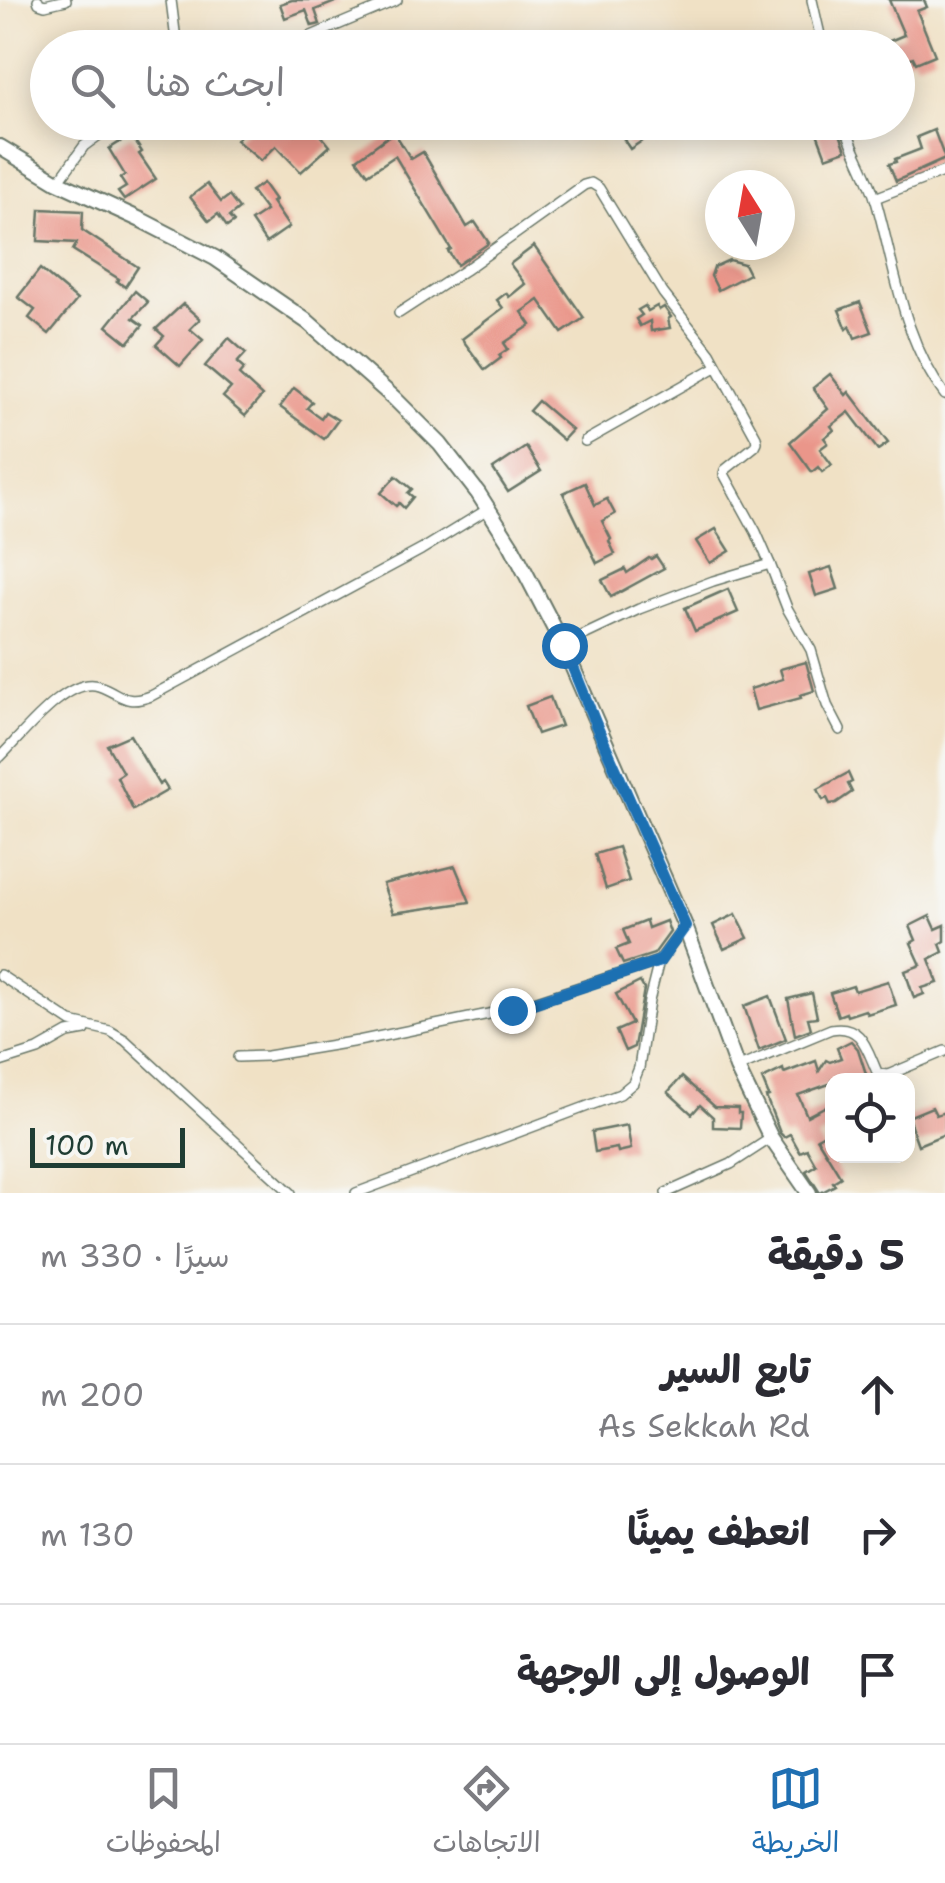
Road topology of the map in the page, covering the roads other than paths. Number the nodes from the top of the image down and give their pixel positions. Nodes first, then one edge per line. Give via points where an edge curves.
1 (38, 0) edge
2 (66, 0) edge
3 (171, 0) edge
4 (397, 0) edge
5 (812, 0) edge
6 (175, 30) edge
7 (326, 30) edge
8 (819, 30) edge
9 (92, 140) edge
10 (852, 140) edge
11 (0, 147) edge
12 (945, 171) edge
13 (58, 182) junction
14 (876, 198) junction
15 (399, 313) dead end
16 (716, 367) junction
17 (945, 395) edge
18 (585, 441) dead end
19 (488, 509) junction
20 (770, 564) junction
21 (564, 645) junction
22 (840, 730) dead end
23 (0, 757) edge
24 (685, 926) junction
25 (660, 961) junction
26 (0, 975) edge
27 (93, 1028) junction
28 (945, 1051) edge
29 (238, 1057) dead end
30 (0, 1062) edge
31 (736, 1068) junction
32 (771, 1138) junction
33 (291, 1193) edge
34 (356, 1193) edge
35 (666, 1193) edge
36 (809, 1193) edge

1 - 2 street via 46,6
3 - 6 street
4 - 7 street
5 - 8 street
9 - 13 street
10 - 14 street
11 - 13 main road
12 - 14 street
13 - 19 main road via 215,258 308,322 440,444
14 - 17 street via 915,344
15 - 16 street via 591,183
16 - 18 street
16 - 20 street via 758,442 724,474
19 - 21 main road
19 - 23 street via 150,696 126,700 95,685 78,688
20 - 21 street via 639,609
20 - 22 street
21 - 24 main road
24 - 25 street
24 - 31 main road
25 - 29 street via 512,1010 358,1042
25 - 34 street via 639,1068 628,1088
26 - 27 street via 70,1022
27 - 30 street
27 - 33 street via 125,1040
28 - 31 street via 878,1074 862,1039 842,1027
31 - 32 main road
32 - 35 street
32 - 36 main road

